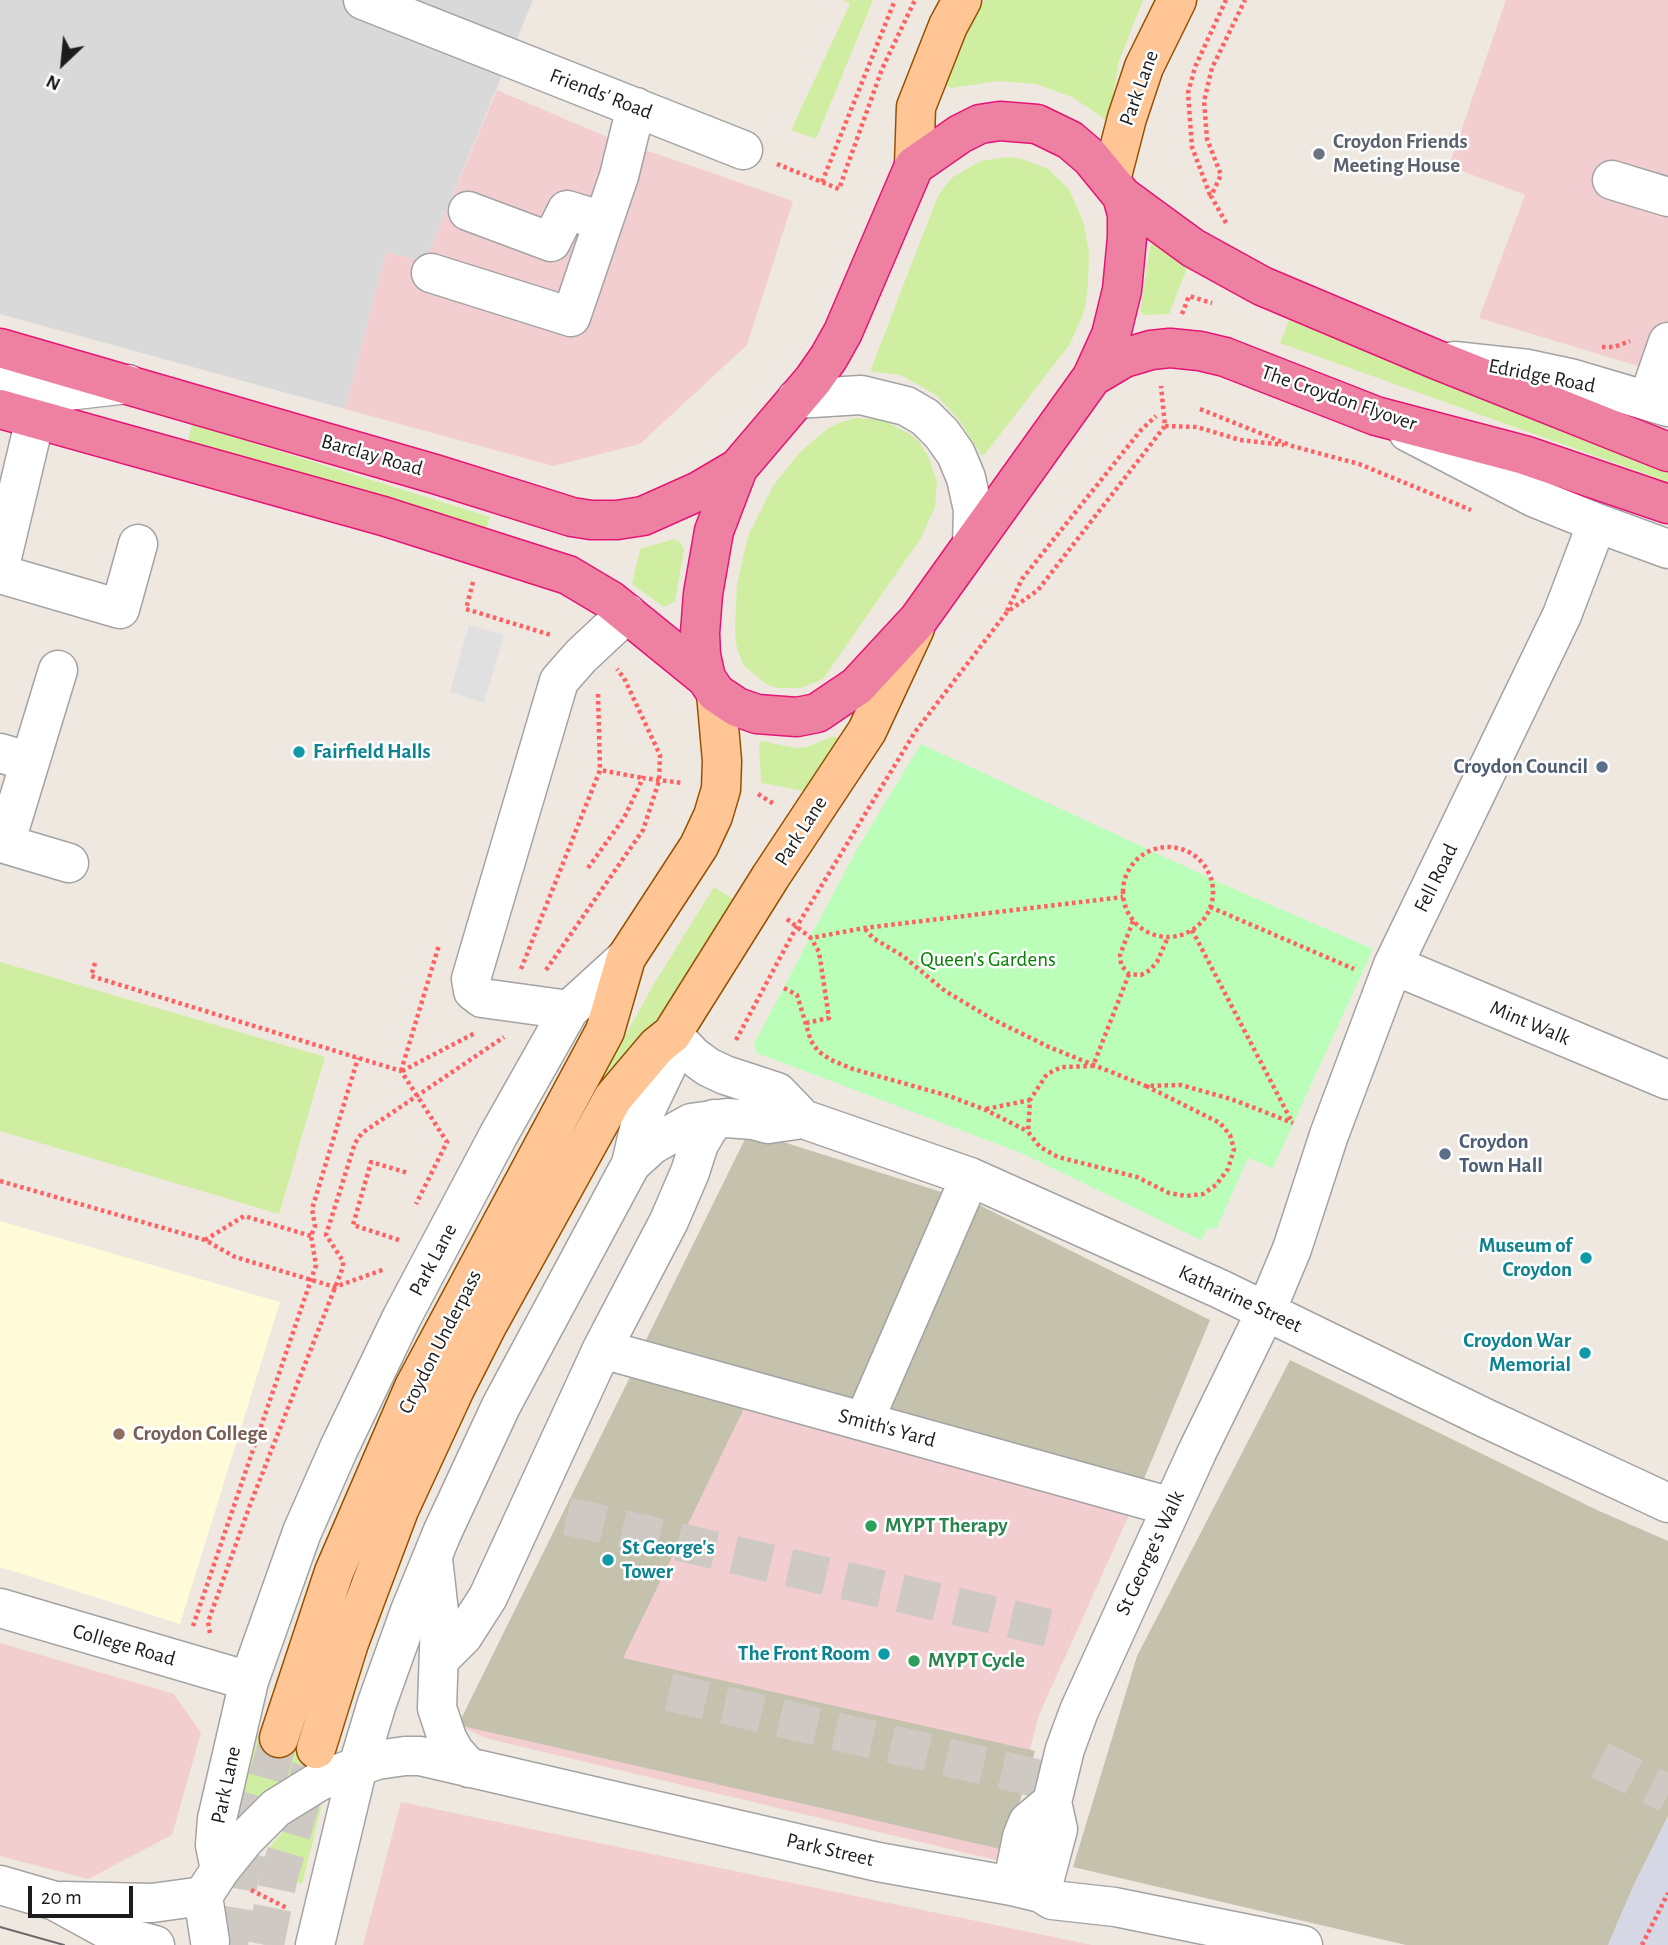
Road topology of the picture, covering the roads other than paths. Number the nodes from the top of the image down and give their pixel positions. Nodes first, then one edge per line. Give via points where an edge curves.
1 (363, 0) edge
2 (962, 0) edge
3 (1177, 0) edge
4 (636, 107) junction
5 (743, 150) road end
6 (914, 166) junction
7 (1612, 180) dead end
8 (1116, 188) junction
9 (1668, 197) edge
10 (468, 211) dead end
11 (603, 221) junction
12 (431, 273) dead end
13 (1668, 342) edge
14 (0, 348) edge
15 (1435, 359) junction
16 (1092, 377) junction
17 (0, 379) edge
18 (131, 384) junction
19 (796, 399) junction
20 (1658, 403) edge
21 (18, 414) edge
22 (1376, 415) junction
23 (1668, 452) edge
24 (738, 468) junction
25 (1668, 504) edge
26 (1597, 523) junction
27 (138, 544) dead end
28 (972, 544) junction
29 (1668, 549) edge
30 (0, 566) edge
31 (0, 574) edge
32 (627, 612) junction
33 (918, 620) junction
34 (58, 670) dead end
35 (711, 685) junction
36 (15, 757) edge
37 (69, 863) dead end
38 (626, 958) junction
39 (1389, 974) junction
40 (569, 1010) junction
41 (672, 1034) junction
42 (1668, 1080) edge
43 (714, 1119) junction
44 (803, 1119) junction
45 (631, 1164) junction
46 (970, 1177) junction
47 (1266, 1311) junction
48 (602, 1349) junction
49 (864, 1421) junction
50 (1668, 1503) edge
51 (1172, 1507) junction
52 (433, 1556) junction
53 (0, 1608) edge
54 (440, 1659) junction
55 (249, 1681) junction
56 (279, 1738) tunnel mouth
57 (316, 1749) tunnel mouth
58 (358, 1766) junction
59 (468, 1768) junction
60 (221, 1884) junction
61 (0, 1885) edge
62 (1026, 1890) junction
63 (55, 1901) junction
64 (307, 1930) edge
65 (1175, 1933) edge
66 (215, 1943) edge
67 (155, 1945) edge
68 (1303, 1945) edge

1 - 4 street, Friends' Road
2 - 6 main road via 916,107
3 - 8 main road, Park Lane via 1144,67 1127,118
4 - 5 street, Friends' Road
4 - 11 street
6 - 8 highway via 980,124 1020,121 1070,140
6 - 19 highway via 843,332
7 - 9 street
8 - 15 highway via 1225,268
8 - 16 highway via 1127,214 1122,290 1111,335
10 - 11 street via 551,242 567,211
11 - 12 street via 570,317
13 - 20 street, Edridge Road
14 - 18 highway, Barclay Road
15 - 20 street, Edridge Road via 1528,369
15 - 23 highway
16 - 22 highway, The Croydon Flyover via 1124,358 1151,350 1200,351
16 - 28 highway
17 - 21 street via 22,389 35,403
18 - 21 street via 58,392
18 - 24 highway, Barclay Road via 591,520 643,516
19 - 24 highway
19 - 28 street via 861,394 906,406 925,417 956,454 966,478 973,510
21 - 30 street
21 - 32 highway via 369,512 546,567 590,586
22 - 25 highway, The Croydon Flyover via 1524,455
22 - 26 street via 1535,498
24 - 35 highway via 714,531 707,569 700,633 701,655
26 - 29 street
26 - 39 street, Fell Road via 1562,615
27 - 31 street via 120,609
28 - 33 highway
32 - 35 highway
32 - 40 street via 559,681 471,979 472,991 482,998
33 - 35 highway via 857,686 817,713 797,717 757,714 737,706
33 - 41 main road, Park Lane via 867,731
34 - 36 street
35 - 38 main road, Park Lane via 722,761 721,789 713,816 699,846
36 - 37 street via 5,844
38 - 40 street, Park Lane
38 - 56 main road, Croydon Underpass via 605,1031 388,1444 334,1572
39 - 42 street, Mint Walk
39 - 47 street, Fell Road
40 - 55 street, Park Lane via 373,1375 302,1532
41 - 44 street, Katharine Street via 708,1066 777,1092
41 - 45 street, Park Lane via 666,1068 641,1120
41 - 57 main road, Croydon Underpass via 613,1098 455,1389 373,1576
43 - 44 street, Katharine Street via 768,1124
43 - 45 street, Katharine Street via 669,1134
43 - 48 street via 699,1144 669,1221
44 - 46 street, Katharine Street
45 - 52 street, Park Lane via 506,1396
46 - 47 street, Katharine Street
46 - 49 street
47 - 50 street, Katharine Street
47 - 51 street, St George's Walk
48 - 49 street, Smith's Yard
48 - 54 street via 488,1597 463,1636
49 - 51 street, Smith's Yard
51 - 62 street, St George's Walk via 1079,1711 1052,1802 1058,1829
52 - 54 street
52 - 58 street, Park Lane
53 - 55 street, College Road
54 - 59 street via 436,1694 440,1723
55 - 60 street, Park Lane via 217,1819 215,1845
58 - 59 street, Park Street via 420,1756
58 - 60 street, Park Lane via 318,1782 276,1808 261,1821
58 - 64 street, Park Lane
59 - 62 street, Park Street via 865,1859
60 - 63 street via 152,1903
60 - 66 street
61 - 63 street
62 - 65 street, Park Street via 1052,1900 1115,1907
63 - 67 street via 117,1935
65 - 68 street, Park Street

